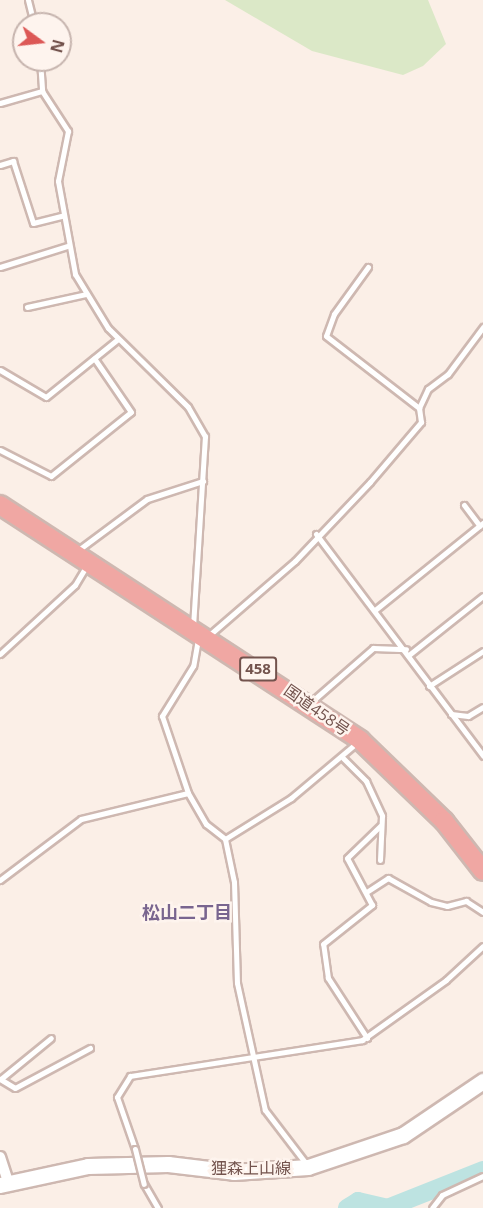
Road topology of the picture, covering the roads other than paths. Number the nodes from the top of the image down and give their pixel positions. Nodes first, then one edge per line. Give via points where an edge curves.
1 (41, 72) edge
2 (42, 92) junction
3 (0, 103) edge
4 (0, 165) edge
5 (62, 216) junction
6 (67, 246) junction
7 (0, 267) edge
8 (368, 267) dead end
9 (86, 294) junction
10 (27, 308) dead end
11 (483, 327) edge
12 (118, 339) junction
13 (94, 358) junction
14 (0, 370) edge
15 (419, 408) junction
16 (0, 450) edge
17 (203, 481) junction
18 (0, 505) edge
19 (464, 505) dead end
20 (482, 524) edge
21 (316, 534) junction
22 (82, 557) junction
23 (483, 596) edge
24 (375, 610) junction
25 (200, 632) junction
26 (408, 651) junction
27 (483, 651) edge
28 (0, 654) edge
29 (429, 686) junction
30 (310, 703) junction
31 (483, 707) edge
32 (450, 713) junction
33 (360, 740) junction
34 (483, 743) edge
35 (476, 748) junction
36 (483, 756) edge
37 (343, 758) junction
38 (188, 793) junction
39 (380, 826) junction
40 (225, 839) junction
41 (380, 860) dead end
42 (483, 872) edge
43 (1, 878) edge
44 (368, 891) junction
45 (483, 912) edge
46 (483, 945) edge
47 (51, 1038) dead end
48 (367, 1038) junction
49 (90, 1047) dead end
50 (251, 1058) junction
51 (1, 1079) edge
52 (483, 1081) edge
53 (0, 1157) edge
54 (308, 1167) junction
55 (483, 1176) edge
56 (4, 1183) edge
57 (158, 1208) edge
58 (432, 1208) edge

1 - 2 lane
2 - 3 lane
2 - 5 lane via 68,131 58,181
4 - 5 lane via 13,161 33,223
5 - 6 lane
6 - 7 lane
6 - 9 lane
8 - 15 lane via 334,314 326,336
9 - 10 lane
9 - 12 lane
11 - 15 lane via 448,374 428,388
12 - 13 lane
12 - 17 lane via 199,421 206,436
13 - 14 lane via 46,397
13 - 16 lane via 131,412 51,476
15 - 21 lane via 421,422
17 - 22 lane via 147,499
17 - 25 lane
18 - 22 highway, 国道458号 / 458
19 - 20 lane
20 - 24 lane
21 - 24 lane
21 - 25 lane via 296,561
22 - 25 highway, 国道458号 / 458
22 - 28 lane via 75,585
23 - 26 lane
24 - 26 lane
25 - 30 highway, 国道458号 / 458
25 - 38 lane via 193,666 162,716
26 - 29 lane
26 - 30 lane via 373,648
27 - 29 lane
29 - 32 lane
30 - 33 highway, 国道458号 / 458
31 - 32 lane via 468,716
32 - 35 lane
33 - 37 lane
33 - 42 highway, 国道458号 / 458 via 444,821
34 - 35 lane
35 - 36 lane
37 - 39 lane via 366,781 382,816
37 - 40 lane
38 - 40 lane via 206,824
38 - 43 lane via 81,819
39 - 41 lane
39 - 44 lane via 347,858
40 - 50 lane via 234,882 237,983
44 - 45 lane via 388,878 431,902 447,906 466,901
44 - 48 lane via 372,905 323,944 328,978
46 - 48 lane via 446,980
47 - 51 lane
48 - 50 lane
49 - 51 lane via 15,1088
50 - 54 lane via 268,1117
50 - 57 lane, bridge via 130,1076 117,1096 144,1184
52 - 54 main road, 狸森上山線 via 403,1135
53 - 56 street
54 - 56 main road, 狸森上山線 via 234,1172 168,1164 88,1166
55 - 58 lane via 448,1192

